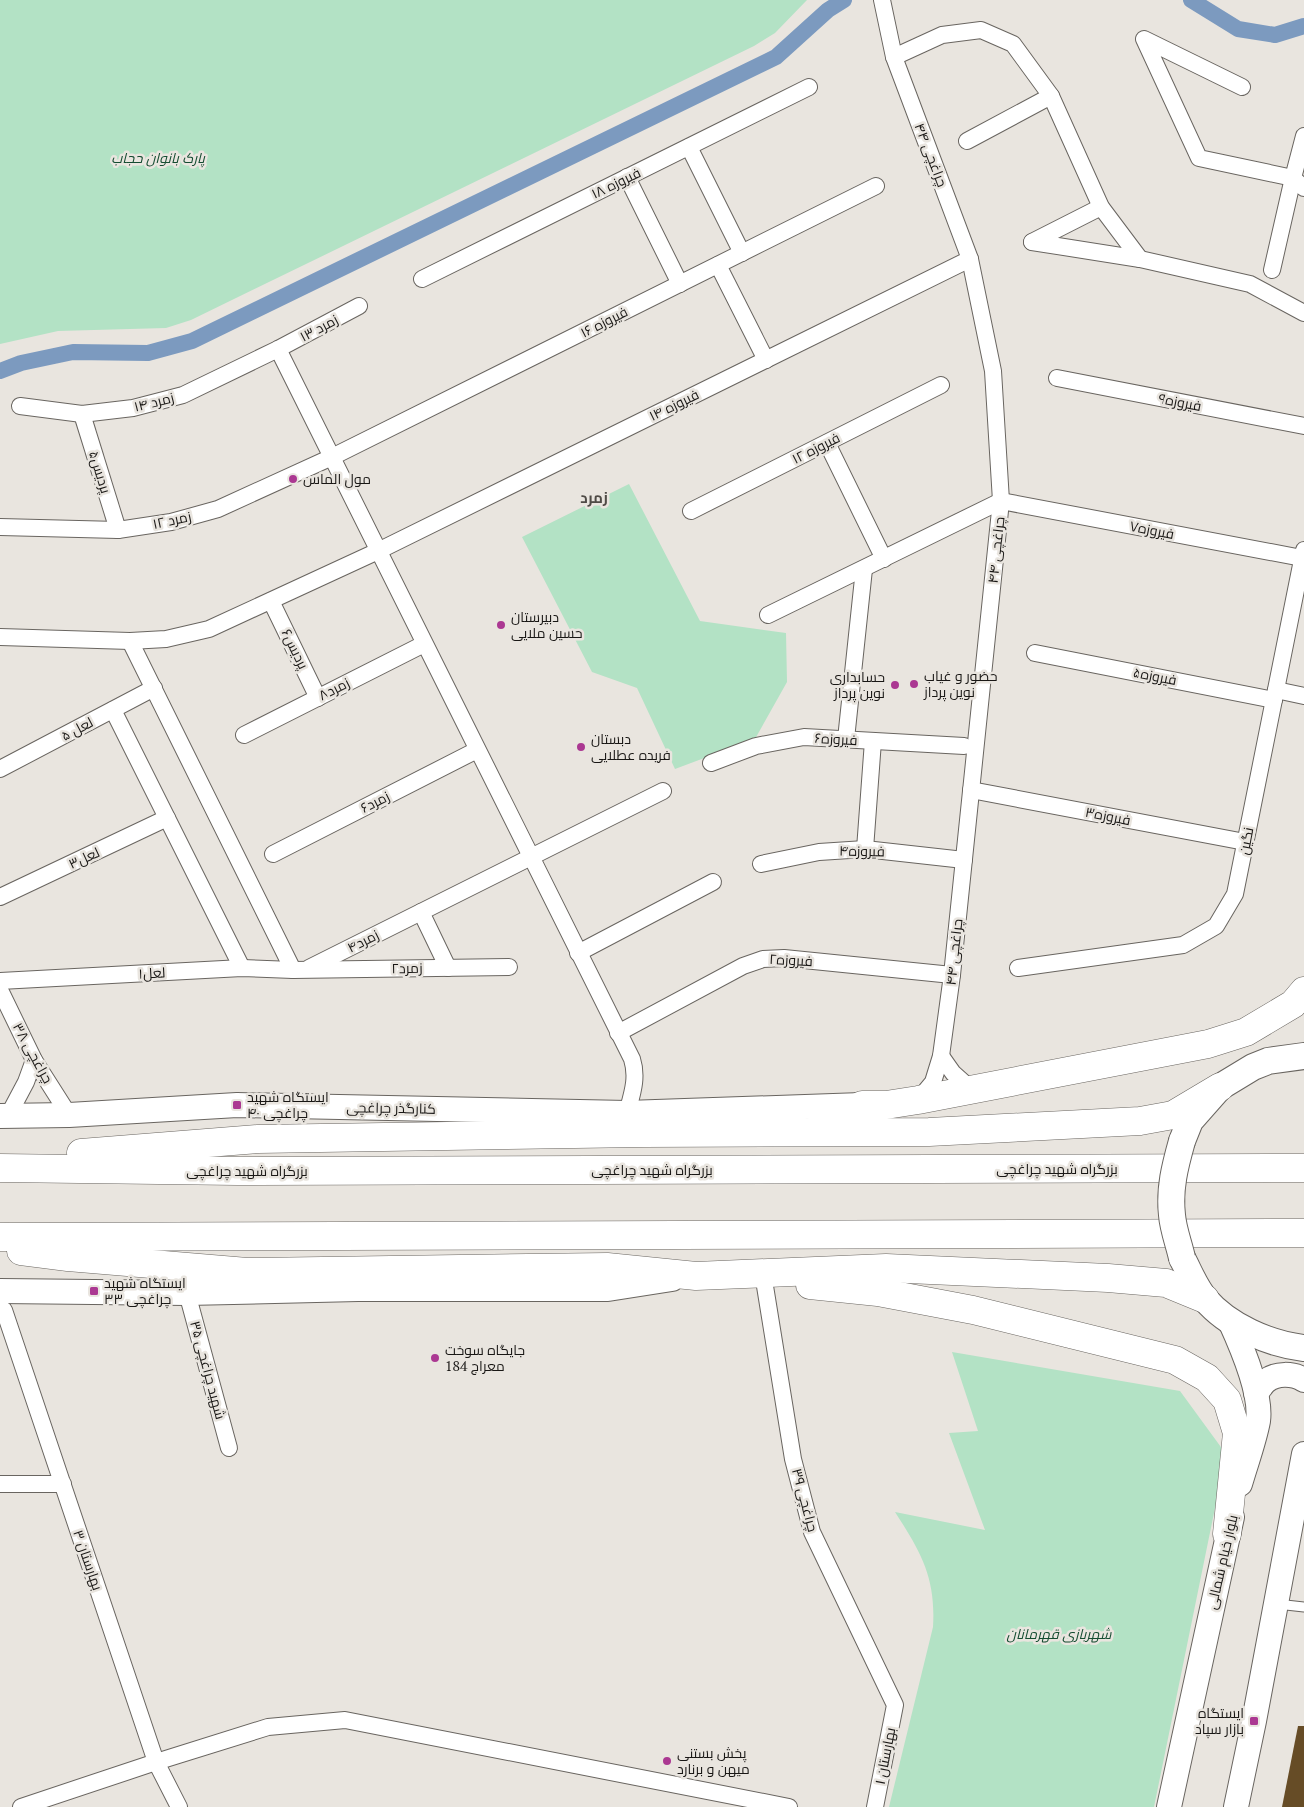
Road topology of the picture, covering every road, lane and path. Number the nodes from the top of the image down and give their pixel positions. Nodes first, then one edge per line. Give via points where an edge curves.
1 (883, 1) edge
2 (894, 57) junction
3 (810, 86) dead end
4 (1242, 87) dead end
5 (1051, 96) junction
6 (1304, 136) edge
7 (967, 141) dead end
8 (689, 147) junction
9 (627, 177) junction
10 (1298, 183) edge
11 (876, 186) dead end
12 (1101, 207) junction
13 (742, 253) junction
14 (970, 259) junction
15 (1140, 259) junction
16 (718, 265) junction
17 (1272, 270) dead end
18 (422, 279) dead end
19 (680, 284) junction
20 (359, 306) dead end
21 (1304, 313) edge
22 (278, 349) junction
23 (766, 360) junction
24 (1057, 378) dead end
25 (941, 385) dead end
26 (20, 406) dead end
27 (82, 414) junction
28 (1304, 426) edge
29 (827, 443) junction
30 (332, 457) junction
31 (1001, 501) junction
32 (691, 511) dead end
33 (0, 527) edge
34 (118, 530) junction
35 (378, 551) junction
36 (1303, 554) edge
37 (884, 559) junction
38 (864, 569) junction
39 (271, 601) junction
40 (768, 615) dead end
41 (0, 637) edge
42 (130, 641) junction
43 (424, 644) junction
44 (1035, 653) dead end
45 (154, 688) junction
46 (1275, 695) junction
47 (1304, 696) edge
48 (318, 698) junction
49 (113, 710) junction
50 (244, 735) dead end
51 (846, 739) junction
52 (873, 741) junction
53 (964, 746) dead end
54 (477, 750) junction
55 (711, 763) dead end
56 (0, 769) edge
57 (971, 790) junction
58 (663, 791) dead end
59 (167, 818) junction
60 (1245, 842) junction
61 (865, 849) junction
62 (273, 854) dead end
63 (530, 857) junction
64 (964, 860) junction
65 (761, 864) dead end
66 (713, 882) dead end
67 (0, 897) edge
68 (421, 912) junction
69 (578, 952) junction
70 (509, 967) dead end
71 (242, 968) junction
72 (448, 968) junction
73 (1018, 968) dead end
74 (299, 970) junction
75 (952, 975) junction
76 (0, 981) edge
77 (0, 990) edge
78 (1304, 991) edge
79 (618, 1033) junction
80 (1304, 1039) edge
81 (941, 1056) junction
82 (1304, 1056) edge
83 (34, 1060) junction
84 (1268, 1061) junction
85 (1220, 1087) junction
86 (972, 1090) junction
87 (918, 1100) junction
88 (862, 1105) junction
89 (691, 1111) junction
90 (627, 1113) junction
91 (69, 1115) junction
92 (4, 1116) edge
93 (748, 1132) junction
94 (811, 1132) junction
95 (0, 1160) edge
96 (0, 1168) edge
97 (1304, 1168) edge
98 (1304, 1233) edge
99 (0, 1237) edge
100 (0, 1248) edge
101 (727, 1274) junction
102 (696, 1276) junction
103 (764, 1280) junction
104 (187, 1293) junction
105 (1205, 1299) junction
106 (1, 1304) edge
107 (1230, 1321) junction
108 (1304, 1348) edge
109 (1304, 1380) edge
110 (1256, 1394) junction
111 (229, 1448) dead end
112 (1304, 1454) edge
113 (0, 1484) edge
114 (63, 1484) junction
115 (1227, 1534) junction
116 (1277, 1604) junction
117 (1304, 1607) edge
118 (895, 1705) joint
119 (156, 1762) junction
120 (21, 1807) edge
121 (179, 1807) edge
122 (790, 1807) edge
123 (876, 1807) edge
124 (1169, 1807) edge
125 (1236, 1807) edge

1 - 2 street, چراغچی ۴۴
2 - 5 street via 942,35 981,30 1013,44
2 - 14 street, چراغچی ۴۴
3 - 8 street, فیروزه ۱۸
4 - 10 street via 1144,39 1199,158
5 - 7 street
5 - 12 street
6 - 10 street
8 - 9 street, فیروزه ۱۸
8 - 13 street
9 - 18 street, فیروزه ۱۸
9 - 19 street
10 - 17 street
11 - 13 street, فیروزه ۱۶
12 - 15 street
12 - 15 street via 1032,242
13 - 16 street, فیروزه ۱۶
14 - 23 street, فیروزه ۱۴
14 - 31 street, چراغچی ۴۴ via 993,371
15 - 21 street via 1250,284
16 - 19 street, فیروزه ۱۶
16 - 23 street
19 - 30 street, فیروزه ۱۶
20 - 22 street, زمرد ۱۳
22 - 27 street, زمرد ۱۴ via 183,395 133,408
22 - 30 street
23 - 35 street, فیروزه ۱۴
24 - 28 street, فیروزه۹
25 - 29 street, فیروزه ۱۲
26 - 27 street, زمرد ۱۴
27 - 34 street, پردیس۵
29 - 32 street, فیروزه ۱۲
29 - 37 street
30 - 34 street, زمرد ۱۲ via 218,508 171,522
30 - 35 street
31 - 36 street, فیروزه۷
31 - 37 street
31 - 57 street, چراغچی ۴۴
33 - 34 street, زمرد ۱۲
35 - 39 street, فیروزه ۱۴
35 - 43 street
36 - 46 street, نگین
37 - 38 street
38 - 40 street
38 - 51 street
39 - 42 street, فیروزه ۱۴ via 209,628 166,639
39 - 48 street, پردیس۶
41 - 42 street, فیروزه ۱۴
42 - 45 street
43 - 48 street, زمرد۸
43 - 54 street
44 - 46 street, فیروزه۵
45 - 49 street, لعل ۵
45 - 74 street
46 - 47 street, فیروزه۵
46 - 60 street, نگین
48 - 50 street, زمرد۸
49 - 56 street, لعل ۵
49 - 59 street
51 - 52 street, فیروزه۶
51 - 55 street, فیروزه۶ via 804,737 756,746
52 - 53 street, فیروزه۶
52 - 61 street
54 - 62 street, زمرد۶
54 - 63 street
57 - 60 street, فیروزه۳
57 - 64 street, چراغچی ۴۴
58 - 63 street, زمرد۴
59 - 67 street, لعل۳
59 - 71 street
60 - 73 street, نگین via 1235,894 1216,926 1200,936 1183,945
61 - 64 street, فیروزه۴
61 - 65 street, فیروزه۴ via 819,852
63 - 68 street, زمرد۴
63 - 69 street
64 - 75 street, چراغچی ۴۴
66 - 69 street
68 - 72 street
68 - 74 street, زمرد۴
69 - 79 street
70 - 72 street, زمرد۲
71 - 74 street, لعل۱
71 - 76 street, لعل۱
72 - 74 street, زمرد۲
75 - 79 street, فیروزه۲ via 784,958 763,959 743,966
75 - 81 street, چراغچی ۴۴
77 - 83 street, چراغچی ۳۸
78 - 86 highway via 1293,1004 1246,1032 1208,1044
79 - 90 street via 635,1070 635,1087
80 - 84 main road
81 - 86 street via 953,1073
81 - 87 street, چراغچی ۴۴ via 934,1082
82 - 84 main road
83 - 91 street, چراغچی ۳۸
83 - 92 street via 26,1082
84 - 85 main road
85 - 94 highway via 1172,1115 1140,1120 929,1132
85 - 105 main road, bridge via 1190,1121 1173,1171 1171,1195 1172,1217 1182,1258
86 - 87 highway
87 - 88 highway
88 - 89 main road
88 - 94 highway
89 - 90 main road, کنارگذر چراغچی
89 - 93 main road, کنارگذر چراغچی
90 - 91 main road, کنارگذر چراغچی via 237,1105
91 - 92 main road, کنارگذر چراغچی
93 - 94 highway
93 - 95 highway via 258,1139
96 - 97 highway, بزرگراه شهید چراغچی via 237,1171
98 - 99 highway
100 - 102 highway via 247,1272 607,1267
101 - 102 highway
101 - 103 highway
101 - 105 highway via 886,1268 1108,1278 1166,1283
102 - 104 main road via 608,1289
103 - 115 highway via 878,1292 973,1310 1176,1360 1207,1378 1227,1400 1236,1433
103 - 118 street, چراغچی ۳۹ via 794,1459 812,1532
104 - 106 main road via 29,1291
104 - 111 street, شهید چراغچی ٣۵
105 - 107 main road
106 - 114 street, بهارستان ۳
107 - 108 main road via 1267,1340
107 - 110 main road, بلوار خیام شمالی via 1246,1356
109 - 110 main road via 1282,1374 1266,1381
110 - 115 main road, بلوار خیام شمالی via 1258,1419
112 - 116 main road
113 - 114 street
114 - 119 street, بهارستان ۳
115 - 124 main road, بلوار خیام شمالی
116 - 117 lane
116 - 125 main road
118 - 123 street, بهارستان ۱
119 - 120 street
119 - 121 street, بهارستان ۳
119 - 122 street via 268,1727 345,1720

